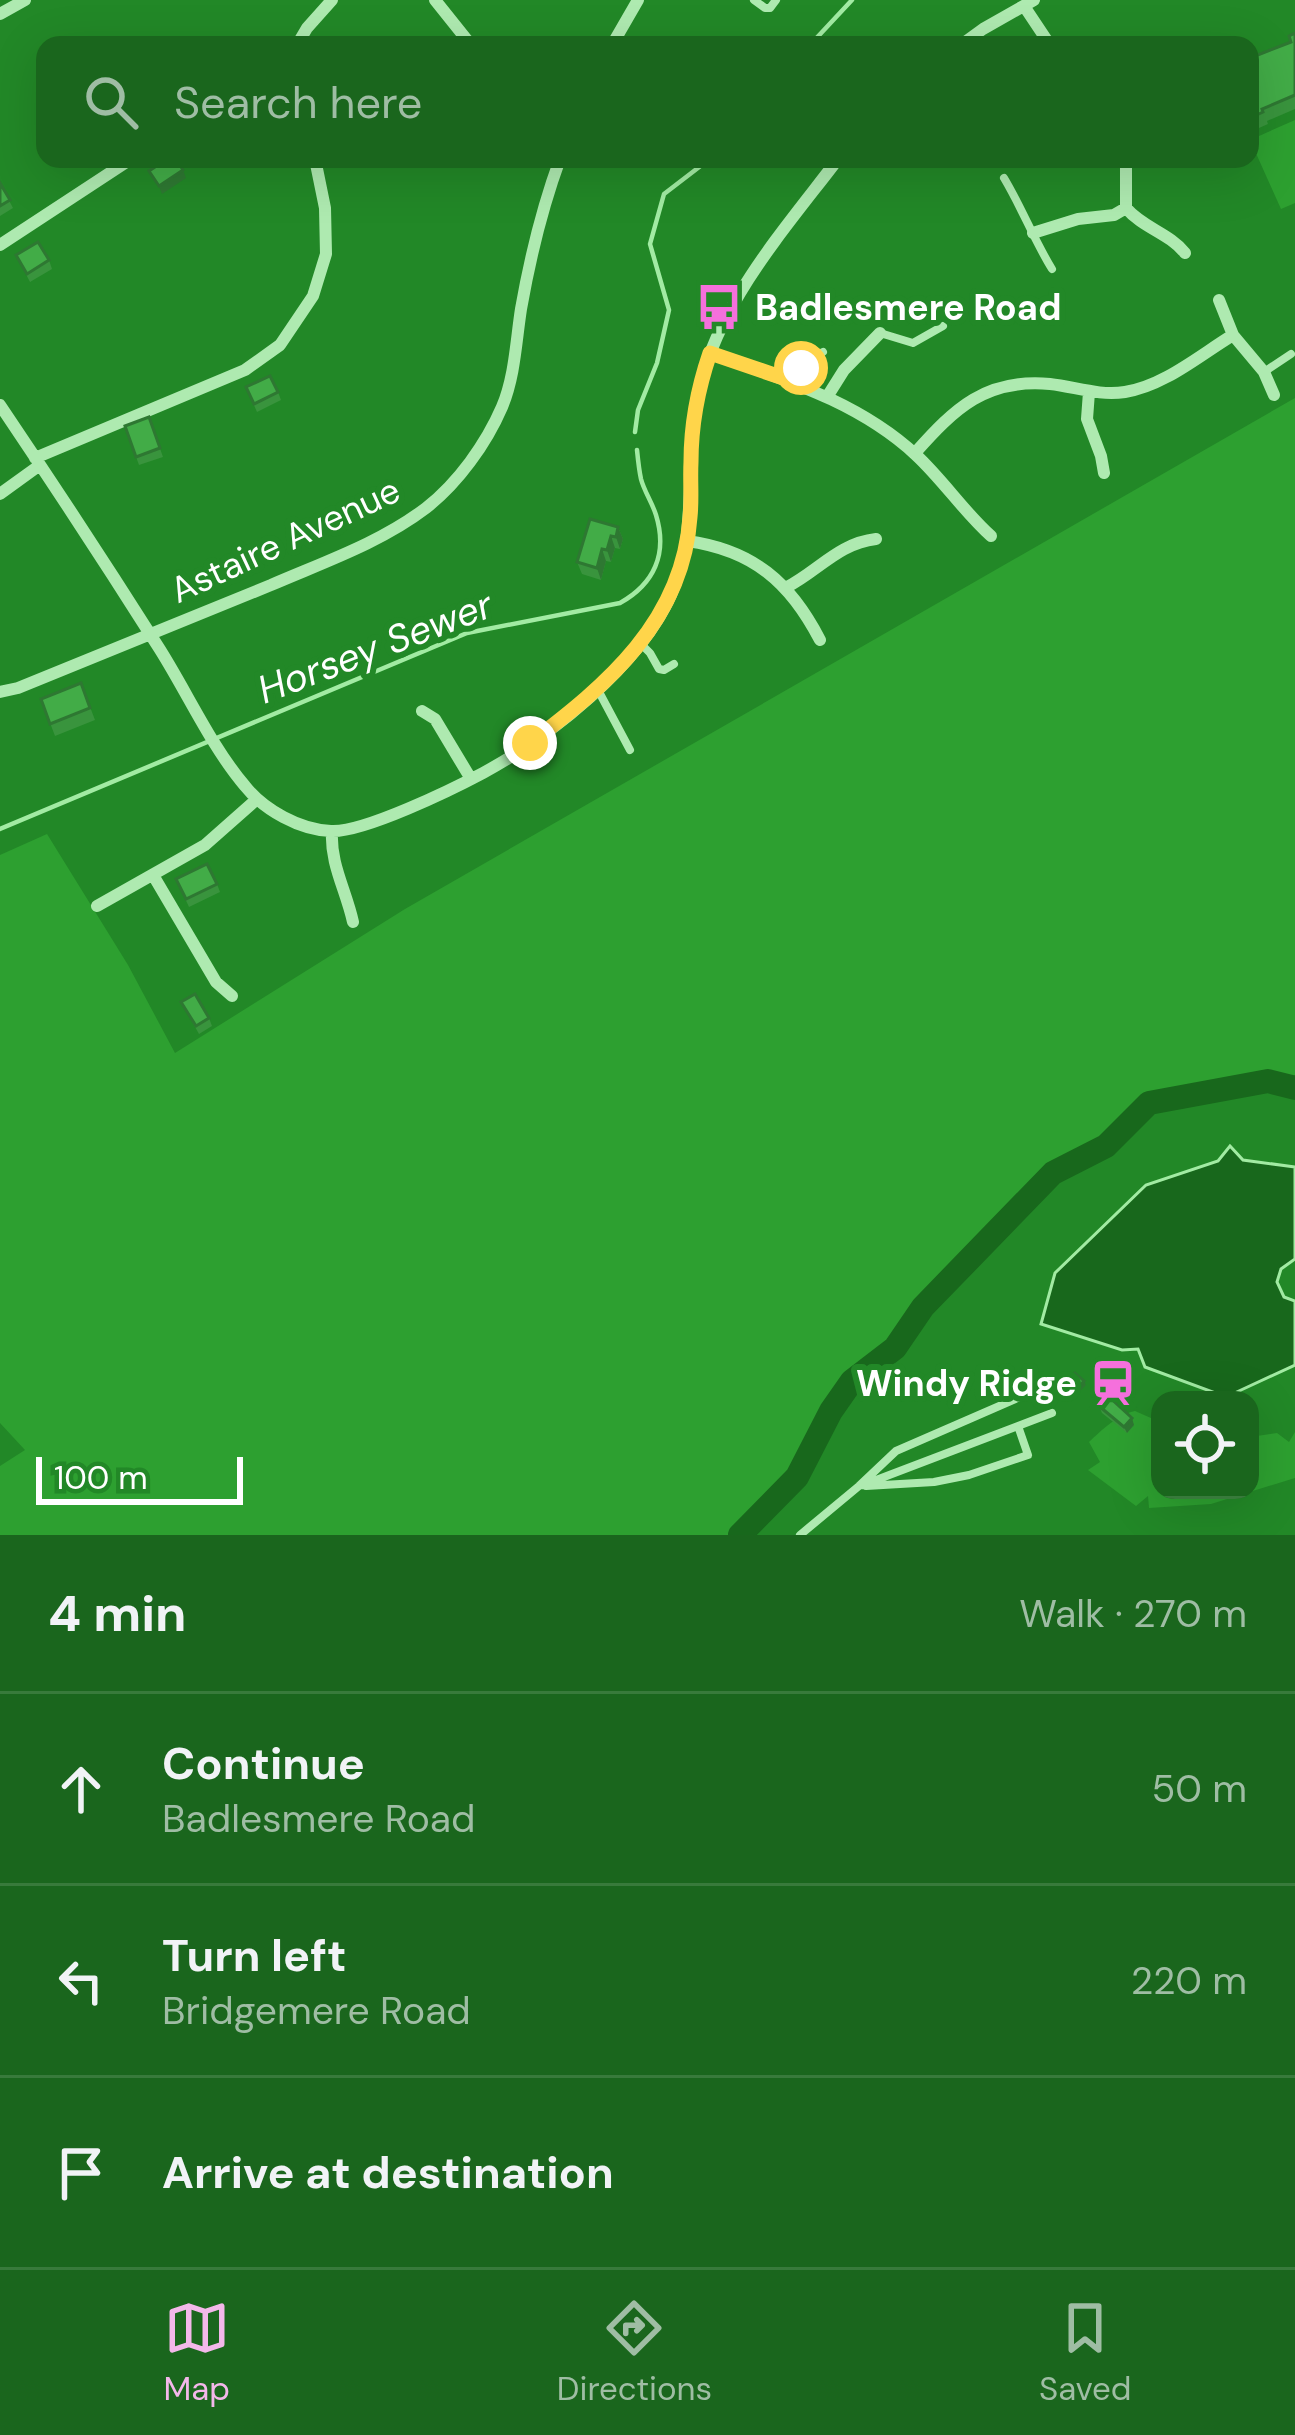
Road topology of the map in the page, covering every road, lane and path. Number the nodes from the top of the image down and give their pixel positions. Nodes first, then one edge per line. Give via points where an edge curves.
1 (25, 0) edge
2 (332, 0) edge
3 (435, 0) edge
4 (638, 0) edge
5 (754, 0) edge
6 (776, 0) edge
7 (1029, 3) edge
8 (0, 14) edge
9 (303, 36) edge
10 (464, 36) edge
11 (617, 36) edge
12 (976, 36) edge
13 (1046, 36) edge
14 (117, 168) edge
15 (317, 168) edge
16 (557, 168) edge
17 (831, 168) edge
18 (1126, 168) edge
19 (1004, 178) dead end
20 (1126, 208) junction
21 (1033, 232) junction
22 (0, 244) edge
23 (1185, 254) dead end
24 (1052, 269) dead end
25 (1219, 300) dead end
26 (943, 326) dead end
27 (880, 333) joint
28 (1233, 335) junction
29 (823, 352) dead end
30 (710, 353) junction
31 (1291, 354) dead end
32 (1264, 372) junction
33 (795, 382) junction
34 (1089, 392) junction
35 (1274, 395) dead end
36 (827, 397) junction
37 (0, 405) edge
38 (915, 453) junction
39 (38, 462) junction
40 (1104, 473) dead end
41 (0, 494) edge
42 (991, 536) dead end
43 (876, 539) dead end
44 (687, 541) junction
45 (787, 587) junction
46 (150, 635) junction
47 (820, 640) dead end
48 (641, 644) junction
49 (674, 664) dead end
50 (597, 689) junction
51 (0, 692) edge
52 (422, 711) dead end
53 (630, 750) dead end
54 (471, 779) junction
55 (257, 799) junction
56 (332, 831) junction
57 (153, 875) junction
58 (97, 906) dead end
59 (353, 922) dead end
60 (232, 996) dead end
61 (1029, 1393) dead end
62 (1052, 1413) dead end
63 (1018, 1426) junction
64 (859, 1486) junction
65 (800, 1535) edge

1 - 8 street
2 - 9 street
3 - 10 street
4 - 11 street
5 - 6 lane via 765,8
7 - 12 street
7 - 13 street
14 - 22 street
15 - 39 street via 326,254 313,296 280,346 244,370
16 - 46 street, Astaire Avenue via 504,403 455,479 366,544
17 - 30 street via 747,281
18 - 20 street
19 - 21 lane
20 - 21 street
20 - 23 street
21 - 24 lane
25 - 28 street
26 - 27 lane via 913,343
27 - 36 street
28 - 32 street
28 - 34 street via 1141,388
29 - 33 lane
30 - 33 street
30 - 44 street via 695,405
31 - 32 lane
32 - 35 street
33 - 36 street
34 - 38 street via 1003,385 967,402
34 - 40 street via 1087,418
36 - 38 street
37 - 39 street
38 - 42 street
39 - 41 street
39 - 46 street
43 - 45 street via 857,541
44 - 45 street via 726,548
44 - 48 street via 670,598
45 - 47 street
46 - 51 street, Astaire Avenue
46 - 55 street
48 - 49 lane via 658,669
48 - 50 street
50 - 53 lane
50 - 54 street
52 - 54 street
54 - 56 street
55 - 56 street
55 - 57 street via 218,836
56 - 59 street
57 - 58 street
57 - 60 street
61 - 64 lane via 896,1451
62 - 63 lane
63 - 64 lane
63 - 64 lane via 1028,1455 934,1482
64 - 65 lane

